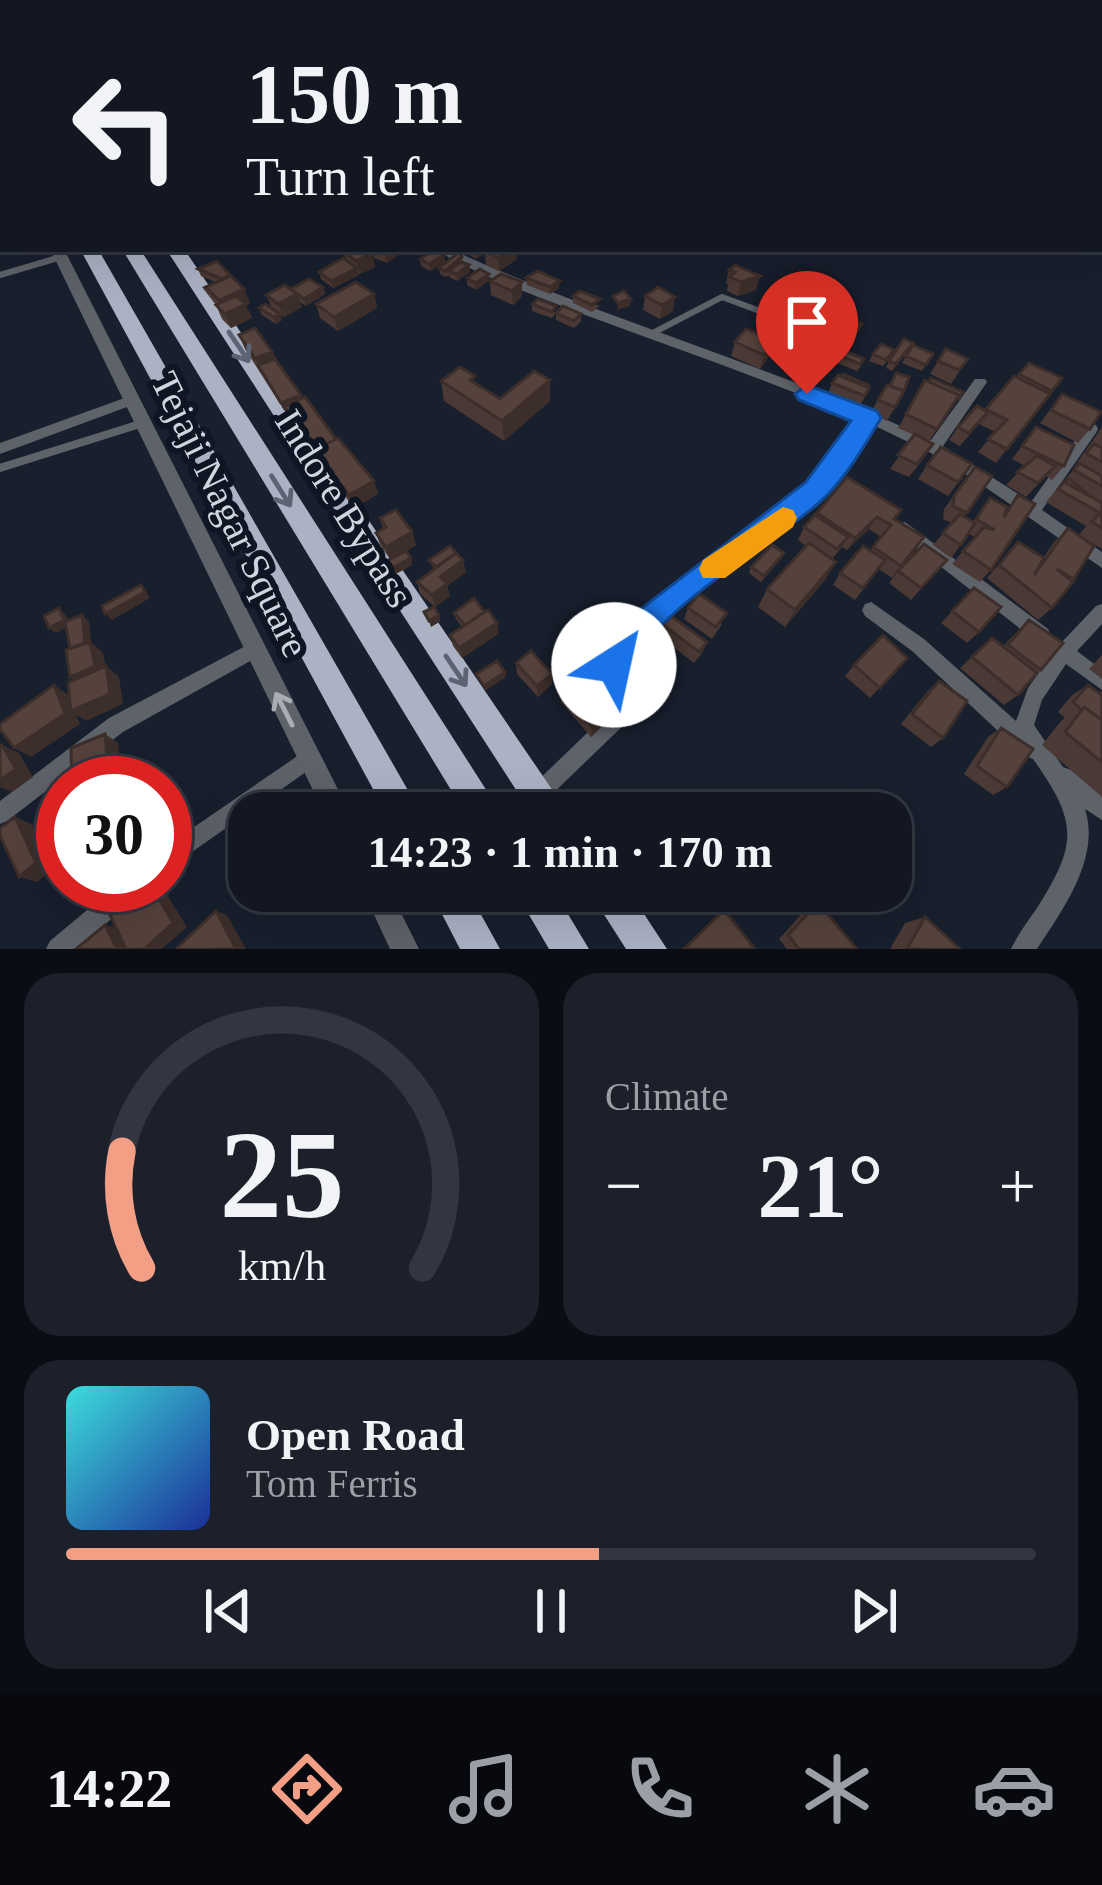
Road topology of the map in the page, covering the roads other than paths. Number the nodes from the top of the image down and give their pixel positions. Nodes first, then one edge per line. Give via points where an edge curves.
1 (91, 252) edge
2 (133, 252) edge
3 (177, 252) edge
4 (448, 252) edge
5 (59, 253) edge
6 (0, 274) edge
7 (817, 332) dead end
8 (647, 335) junction
9 (980, 382) dead end
10 (130, 400) junction
11 (868, 418) junction
12 (140, 424) junction
13 (1090, 429) edge
14 (0, 448) edge
15 (934, 448) junction
16 (0, 468) edge
17 (1032, 512) junction
18 (898, 523) edge
19 (1102, 561) edge
20 (871, 610) dead end
21 (1102, 612) edge
22 (254, 650) junction
23 (1066, 654) junction
24 (1102, 681) edge
25 (1040, 757) junction
26 (310, 758) junction
27 (327, 792) edge
28 (392, 792) edge
29 (471, 792) edge
30 (537, 792) edge
31 (555, 792) edge
32 (1102, 809) edge
33 (0, 814) edge
34 (192, 841) edge
35 (102, 912) edge
36 (386, 912) edge
37 (460, 912) edge
38 (546, 912) edge
39 (622, 912) edge
40 (58, 949) edge
41 (405, 949) edge
42 (482, 949) edge
43 (570, 949) edge
44 (648, 949) edge
45 (1023, 949) edge

1 - 28 highway
2 -> 29 highway, Indore Bypass
3 -> 30 highway
4 - 8 street
5 - 6 lane
5 - 10 street, Tejaji Nagar Square
7 - 8 lane via 722,297
8 - 11 street
9 - 15 street
10 - 12 street, Tejaji Nagar Square
10 - 14 street
11 - 15 street
11 - 31 street via 800,505 629,635 614,665 622,713
12 - 16 lane
12 - 22 street, Tejaji Nagar Square
13 - 17 street
15 - 17 street
17 - 19 street
18 - 23 street
20 - 25 street
21 - 23 street
26 -> 22 street, Tejaji Nagar Square
22 - 33 street via 116,725
23 - 24 street
23 - 25 street via 1028,707 1024,727
25 - 32 street
25 - 45 street via 1072,800 1078,836 1054,902
26 - 27 street, Tejaji Nagar Square
26 - 34 street
35 - 40 street
36 - 41 street
37 - 42 highway
38 - 43 highway
39 - 44 highway

